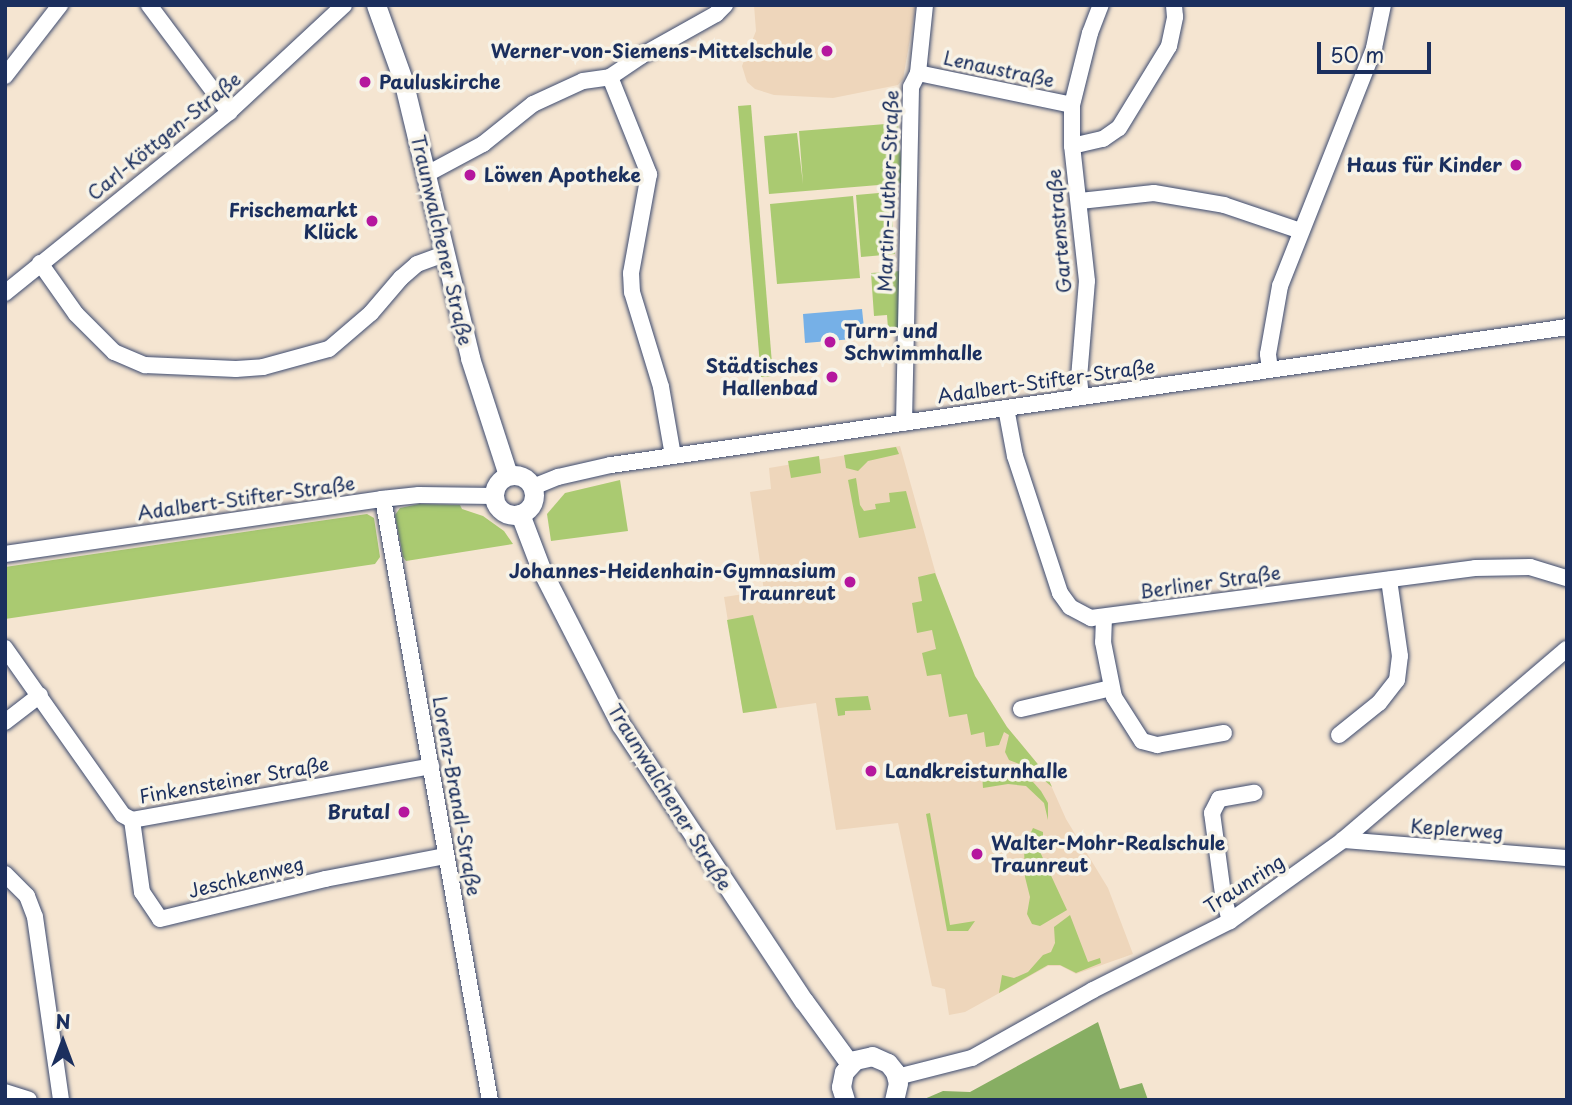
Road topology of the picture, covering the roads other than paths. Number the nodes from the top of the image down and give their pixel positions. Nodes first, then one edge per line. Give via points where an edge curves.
1 (60, 5) edge
2 (149, 5) edge
3 (344, 5) edge
4 (376, 5) edge
5 (725, 5) edge
6 (925, 5) edge
7 (1101, 5) edge
8 (1174, 5) edge
9 (1383, 5) edge
10 (918, 73) junction
11 (5, 76) edge
12 (610, 78) junction
13 (1072, 105) junction
14 (229, 112) junction
15 (1072, 146) junction
16 (427, 174) junction
17 (1080, 201) junction
18 (1301, 231) junction
19 (444, 254) junction
20 (40, 263) junction
21 (5, 293) edge
22 (1567, 327) edge
23 (1270, 369) junction
24 (1081, 397) junction
25 (1006, 408) junction
26 (904, 423) junction
27 (673, 456) junction
28 (508, 475) junction
29 (533, 487) junction
30 (494, 496) junction
31 (383, 499) junction
32 (520, 514) junction
33 (5, 554) edge
34 (1567, 578) edge
35 (1389, 580) junction
36 (1104, 617) junction
37 (5, 648) edge
38 (1567, 649) edge
39 (1111, 688) junction
40 (40, 695) junction
41 (1021, 709) dead end
42 (5, 722) edge
43 (1224, 733) dead end
44 (1339, 734) dead end
45 (430, 766) junction
46 (1254, 793) dead end
47 (132, 820) junction
48 (1343, 840) junction
49 (446, 856) junction
50 (1567, 858) edge
51 (5, 874) edge
52 (1230, 921) junction
53 (850, 1064) junction
54 (897, 1077) junction
55 (5, 1092) edge
56 (843, 1099) edge
57 (29, 1100) edge
58 (61, 1100) edge
59 (490, 1100) edge
60 (894, 1100) edge

1 - 11 street
2 - 14 street
3 - 14 street, Carl-Köttgen-Straße
4 - 16 main road, Traunwalchener Straße via 398,62
5 - 12 street
6 - 10 street, Martin-Luther-Straße
7 - 13 street, Gartenstraße
8 - 15 street, Gartenstraße via 1169,46 1119,128 1103,139
9 - 18 street via 1374,48
10 - 13 street, Lenaustraße
10 - 26 street, Martin-Luther-Straße via 911,87
12 - 16 street via 583,81 533,104 483,144
12 - 27 street via 649,174 631,273 632,292 661,387
13 - 15 street, Gartenstraße
14 - 20 street, Carl-Köttgen-Straße
15 - 17 street, Gartenstraße
16 - 19 main road, Traunwalchener Straße
17 - 18 street via 1154,193 1224,205
17 - 24 street, Gartenstraße via 1087,281
18 - 23 street via 1280,286 1268,354
19 - 20 street via 417,264 372,313 329,349 277,364 236,369 145,365 114,352 76,314
19 - 28 main road, Traunwalchener Straße via 470,358
20 - 21 street, Carl-Köttgen-Straße
22 - 23 street, Adalbert-Stifter-Straße
23 - 24 street, Adalbert-Stifter-Straße
24 - 25 street, Adalbert-Stifter-Straße
25 - 26 street, Adalbert-Stifter-Straße
25 - 36 street, Berliner Straße via 1015,456 1060,593 1079,615
26 - 27 street, Adalbert-Stifter-Straße
27 - 29 street, Adalbert-Stifter-Straße via 579,472
28 - 29 main road via 526,478
28 - 30 main road via 498,483
29 - 32 main road via 531,506
30 - 31 street, Adalbert-Stifter-Straße
30 - 32 main road via 502,511
31 - 33 street, Adalbert-Stifter-Straße
31 - 45 street, Lorenz-Brandl-Straße
32 - 53 main road, Traunwalchener Straße via 541,569 621,725 803,1001
34 - 35 street, Berliner Straße via 1515,566
35 - 36 street, Berliner Straße
35 - 44 street via 1400,656 1397,680 1379,703
36 - 39 street
37 - 40 street, Finkensteiner Straße
38 - 48 street, Traunring
39 - 41 street
39 - 43 street via 1142,741 1157,745
40 - 42 street
40 - 47 street, Finkensteiner Straße via 123,815
45 - 47 street, Finkensteiner Straße
45 - 49 street, Lorenz-Brandl-Straße
46 - 52 street via 1219,799 1212,813
47 - 49 street, Jeschkenweg via 142,892 160,919 325,879
48 - 50 street, Keplerweg
48 - 52 street, Traunring
49 - 59 street, Lorenz-Brandl-Straße
51 - 58 street via 26,896 35,918
52 - 54 street, Traunring via 972,1058
53 - 54 main road via 866,1056 877,1057 892,1067
53 - 56 main road via 842,1077
54 - 60 main road
55 - 57 street

